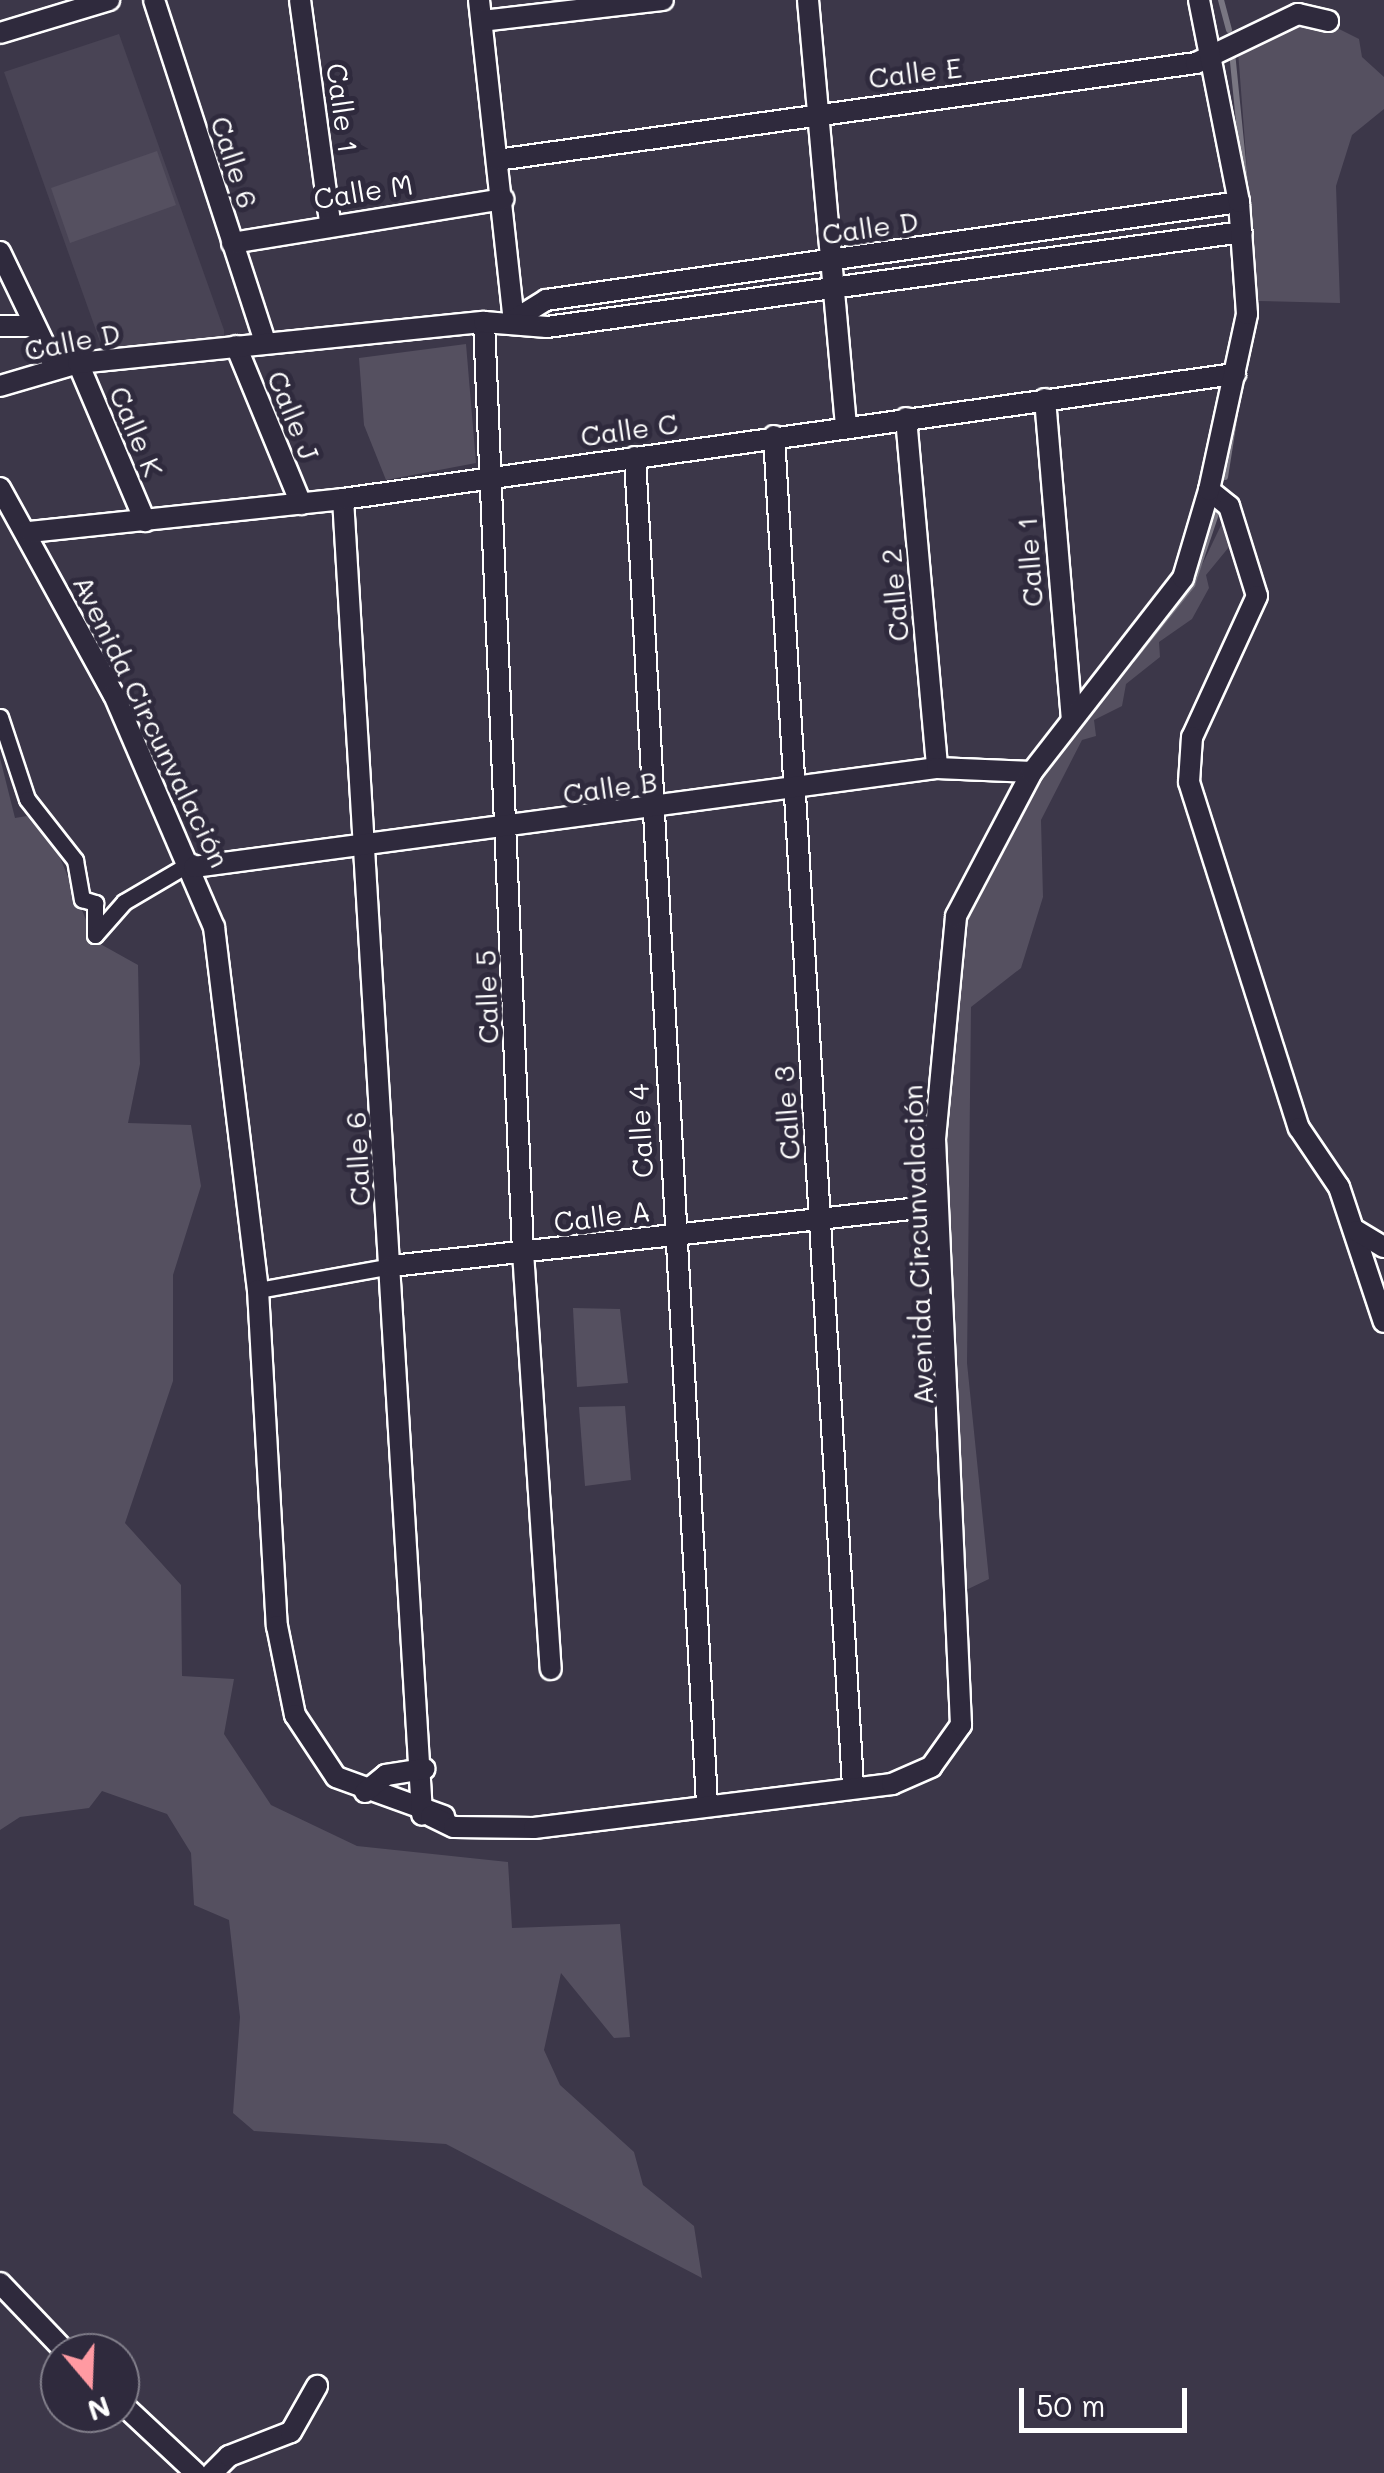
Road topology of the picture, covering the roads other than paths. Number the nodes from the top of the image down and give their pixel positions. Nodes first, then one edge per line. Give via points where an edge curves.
1 (109, 0) edge
2 (154, 0) edge
3 (300, 0) edge
4 (663, 0) edge
5 (808, 0) edge
6 (1199, 0) edge
7 (638, 2) edge
8 (480, 10) edge
9 (1328, 20) dead end
10 (0, 33) edge
11 (1216, 57) junction
12 (820, 112) junction
13 (497, 160) junction
14 (503, 200) junction
15 (1239, 202) junction
16 (330, 223) junction
17 (1242, 232) junction
18 (232, 243) junction
19 (0, 252) edge
20 (830, 261) junction
21 (832, 287) junction
22 (514, 320) junction
23 (484, 322) junction
24 (0, 326) edge
25 (33, 326) junction
26 (264, 342) junction
27 (236, 346) junction
28 (78, 362) junction
29 (55, 367) junction
30 (1235, 374) junction
31 (0, 386) edge
32 (1045, 399) junction
33 (906, 418) junction
34 (846, 426) junction
35 (774, 436) junction
36 (635, 456) junction
37 (491, 474) junction
38 (0, 488) edge
39 (1208, 490) junction
40 (343, 499) junction
41 (301, 504) junction
42 (145, 521) junction
43 (30, 532) junction
44 (0, 717) edge
45 (1072, 719) junction
46 (937, 768) junction
47 (1032, 772) junction
48 (794, 788) junction
49 (652, 809) junction
50 (508, 830) junction
51 (368, 842) junction
52 (193, 865) junction
53 (937, 1206) junction
54 (820, 1216) junction
55 (1356, 1231) junction
56 (672, 1235) junction
57 (1384, 1246) edge
58 (522, 1252) junction
59 (392, 1266) junction
60 (258, 1290) junction
61 (1384, 1322) edge
62 (552, 1669) dead end
63 (426, 1769) junction
64 (853, 1787) junction
65 (365, 1792) junction
66 (707, 1803) junction
67 (427, 1816) junction
68 (0, 2282) edge
69 (49, 2333) edge
70 (317, 2386) dead end
71 (140, 2421) edge
72 (196, 2473) edge
73 (212, 2473) edge

1 - 10 street
2 - 18 street, Calle 6
3 - 16 street, Calle 1
4 - 7 street
5 - 12 street
6 - 11 street, Avenida Circunvalación
7 - 8 street
8 - 13 street
9 - 11 street, Calle E via 1298,14
11 - 12 street, Calle E
11 - 15 street, Avenida Circunvalación
12 - 13 street, Calle E
12 - 20 street
13 - 14 street
14 - 16 street, Calle M
14 - 22 street
15 - 17 street, Avenida Circunvalación
15 - 20 street, Calle D
16 - 18 street, Calle M
17 - 21 street, Calle D
17 - 30 street, Avenida Circunvalación via 1248,314
18 - 26 street, Calle 6
19 - 25 street
20 - 21 street
20 - 22 street, Calle D via 546,300
21 - 22 street, Calle D via 547,327
21 - 34 street
22 - 23 street, Calle D
23 - 26 street, Calle D
23 - 37 street, Calle 5
24 - 25 street
25 - 29 street
26 - 27 street, Calle D
27 - 28 street, Calle D
27 - 41 street, Calle J
28 - 29 street, Calle D
28 - 42 street, Calle K
29 - 31 street, Calle D
30 - 32 street, Calle C
30 - 39 street, Avenida Circunvalación
32 - 33 street, Calle C
32 - 45 street, Calle 1
33 - 34 street, Calle C
33 - 46 street, Calle 2
34 - 35 street, Calle C
35 - 36 street, Calle C
35 - 48 street, Calle 3
36 - 37 street, Calle C
36 - 49 street, Calle 4
37 - 40 street, Calle C
37 - 50 street, Calle 5
38 - 43 street, Avenida Circunvalación
39 - 45 street, Avenida Circunvalación via 1183,578
39 - 55 street via 1229,506 1256,596 1192,737 1189,782 1304,1140 1339,1187
40 - 41 street, Calle C
40 - 51 street, Calle 6
41 - 42 street, Calle C
42 - 43 street, Calle C
43 - 52 street, Avenida Circunvalación
44 - 52 street via 26,799 76,860 82,899 95,904 95,935 124,902
45 - 47 street, Avenida Circunvalación
46 - 47 street, Calle B
46 - 48 street, Calle B
47 - 53 street, Avenida Circunvalación via 956,916 936,1087
48 - 49 street, Calle B
48 - 54 street, Calle 3
49 - 50 street, Calle B
49 - 56 street, Calle 4
50 - 51 street, Calle B
50 - 58 street, Calle 5
51 - 52 street, Calle B
51 - 59 street, Calle 6
52 - 60 street, Avenida Circunvalación via 222,970
53 - 54 street, Calle A
53 - 64 street, Avenida Circunvalación via 966,1696 951,1747 932,1766 914,1779
54 - 56 street, Calle A
54 - 64 street, Calle 3
55 - 57 street
55 - 61 street
56 - 58 street, Calle A
56 - 66 street, Calle 4
58 - 59 street, Calle A
58 - 62 street, Calle 5
59 - 60 street
59 - 63 street, Calle 6
60 - 65 street, Avenida Circunvalación via 284,1673 313,1749
63 - 65 street via 386,1775
63 - 67 street, Calle 6
64 - 66 street, Avenida Circunvalación
65 - 67 street, Avenida Circunvalación
66 - 67 street, Avenida Circunvalación
68 - 69 street
70 - 73 street via 291,2432 229,2456
71 - 72 street

